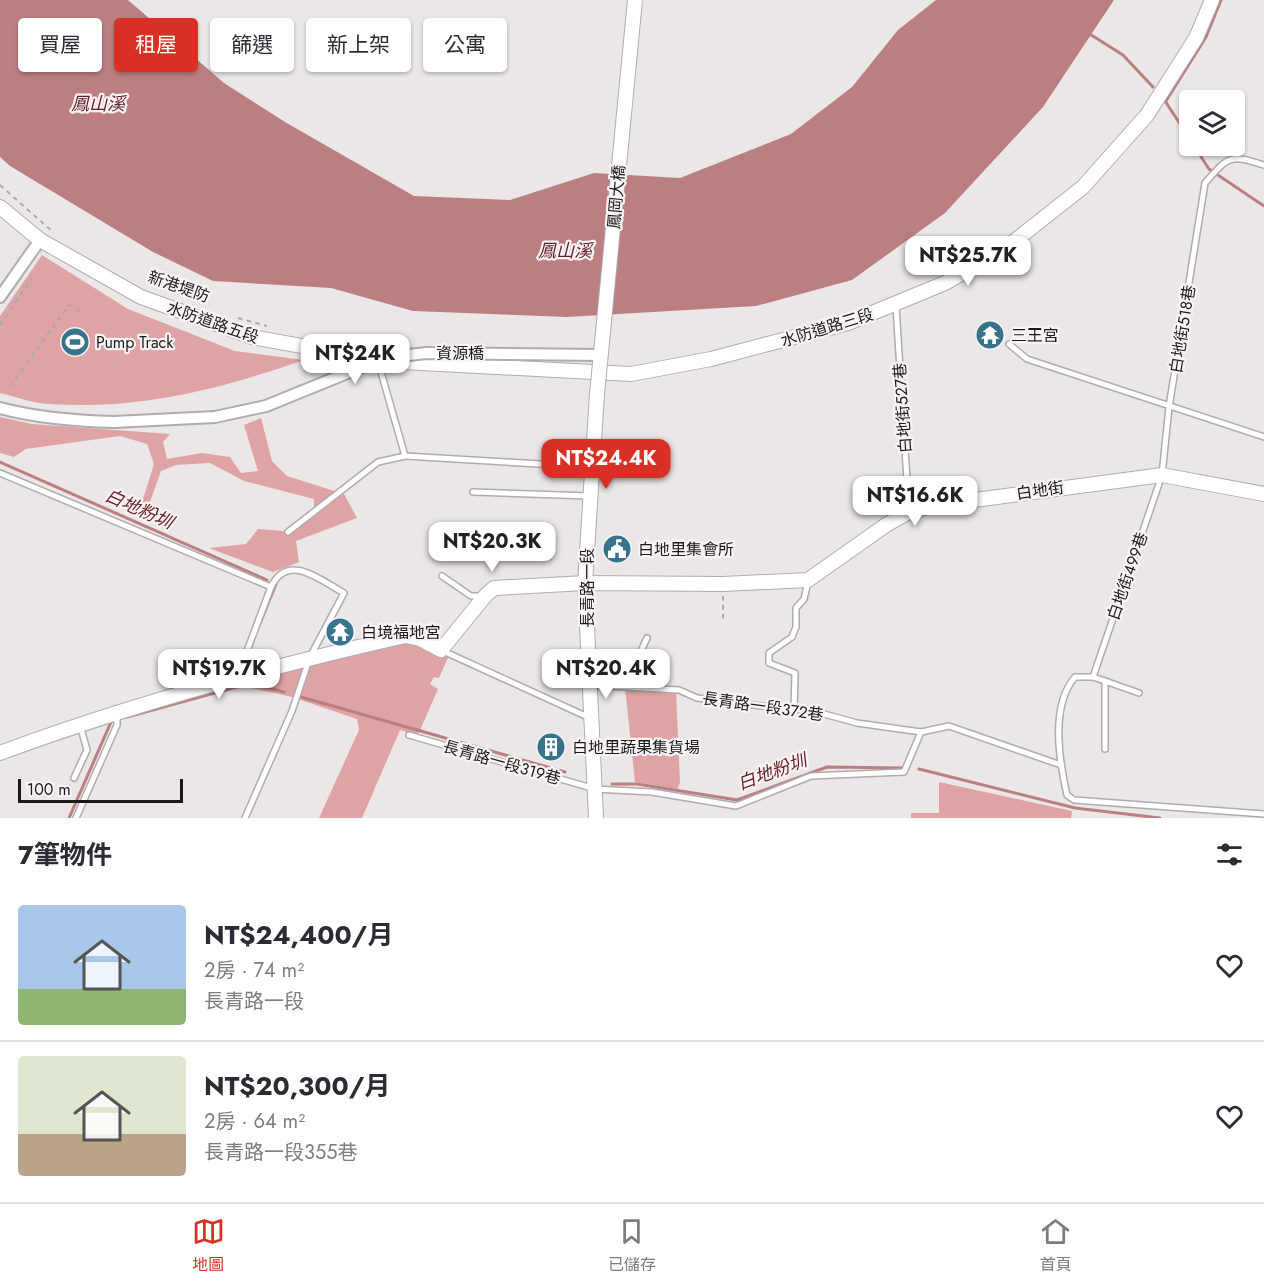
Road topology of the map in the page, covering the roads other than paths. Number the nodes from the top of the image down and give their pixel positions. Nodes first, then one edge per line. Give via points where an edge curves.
1 (634, 0) edge
2 (1212, 0) edge
3 (1264, 165) edge
4 (0, 207) edge
5 (40, 240) junction
6 (0, 297) edge
7 (895, 304) junction
8 (1009, 344) dead end
9 (601, 355) junction
10 (384, 361) junction
11 (597, 373) joint
12 (597, 394) joint
13 (1169, 407) junction
14 (0, 408) edge
15 (1264, 437) edge
16 (405, 456) junction
17 (592, 467) junction
18 (0, 473) edge
19 (1162, 475) junction
20 (473, 492) dead end
21 (1264, 494) edge
22 (590, 496) junction
23 (909, 512) junction
24 (288, 532) dead end
25 (442, 576) dead end
26 (808, 580) junction
27 (585, 583) junction
28 (271, 587) junction
29 (485, 596) junction
30 (647, 638) dead end
31 (441, 650) junction
32 (310, 657) junction
33 (1093, 677) junction
34 (236, 680) junction
35 (1106, 681) junction
36 (590, 685) junction
37 (625, 686) junction
38 (1139, 693) dead end
39 (794, 710) junction
40 (117, 711) junction
41 (591, 718) junction
42 (79, 723) junction
43 (921, 732) junction
44 (409, 735) dead end
45 (1105, 749) dead end
46 (0, 753) edge
47 (1061, 765) junction
48 (74, 778) dead end
49 (595, 789) junction
50 (1264, 814) edge
51 (76, 818) edge
52 (245, 818) edge
53 (596, 818) edge

1 - 9 street, 鳳岡大橋, bridge
2 - 7 street, 水防道路三段 via 1196,38 1147,115 1083,187 1007,247 945,283
3 - 13 lane, 白地街518巷 via 1239,157 1222,164 1205,183
4 - 5 street, 水防道路五段
5 - 6 street
5 - 10 street, 水防道路五段 via 141,297 252,337
7 - 11 street, 水防道路三段 via 798,338 711,359 631,374
7 - 23 lane, 白地街527巷
8 - 13 lane via 1027,359
9 - 12 street, 鳳岡大橋, bridge
9 - 14 street, 資源橋, bridge via 437,353 384,358 266,406 215,417 74,421
10 - 11 street, 水防道路五段
10 - 16 lane via 381,372
12 - 17 street, 長青路一段
13 - 15 lane
13 - 19 lane, 白地街518巷
16 - 17 lane
16 - 24 lane via 378,462
17 - 22 street, 長青路一段
18 - 28 lane
19 - 21 street, 白地街
19 - 23 street, 白地街
19 - 33 lane, 白地街499巷
20 - 22 lane
22 - 27 street, 長青路一段
23 - 26 street, 白地街
25 - 29 lane via 471,596
26 - 27 street
26 - 39 lane via 804,599 796,608 792,637 769,653 768,658 769,663 795,673
27 - 29 street via 494,588
27 - 36 street, 長青路一段
28 - 32 lane via 285,570 303,571 344,593
28 - 34 lane
29 - 31 street
30 - 37 lane
31 - 32 street via 405,636
31 - 41 lane
32 - 34 street
32 - 52 lane via 292,711
33 - 35 lane
33 - 47 lane via 1075,677 1067,687 1057,734
34 - 40 street
35 - 38 lane
35 - 45 lane
36 - 37 lane, 長青路一段372巷
36 - 41 street, 長青路一段
37 - 39 lane, 長青路一段372巷 via 679,690 697,698
39 - 43 lane, 長青路一段372巷 via 806,709 857,723
40 - 42 street
40 - 51 lane via 117,725
41 - 49 street, 長青路一段
42 - 46 street
42 - 48 lane via 87,750
43 - 47 lane, 長青路一段372巷 via 949,726
43 - 49 lane, 長青路一段319巷 via 904,772 811,776 736,806 652,792
44 - 49 lane, 長青路一段319巷
47 - 50 lane via 1067,795 1074,800
49 - 53 street, 長青路一段

